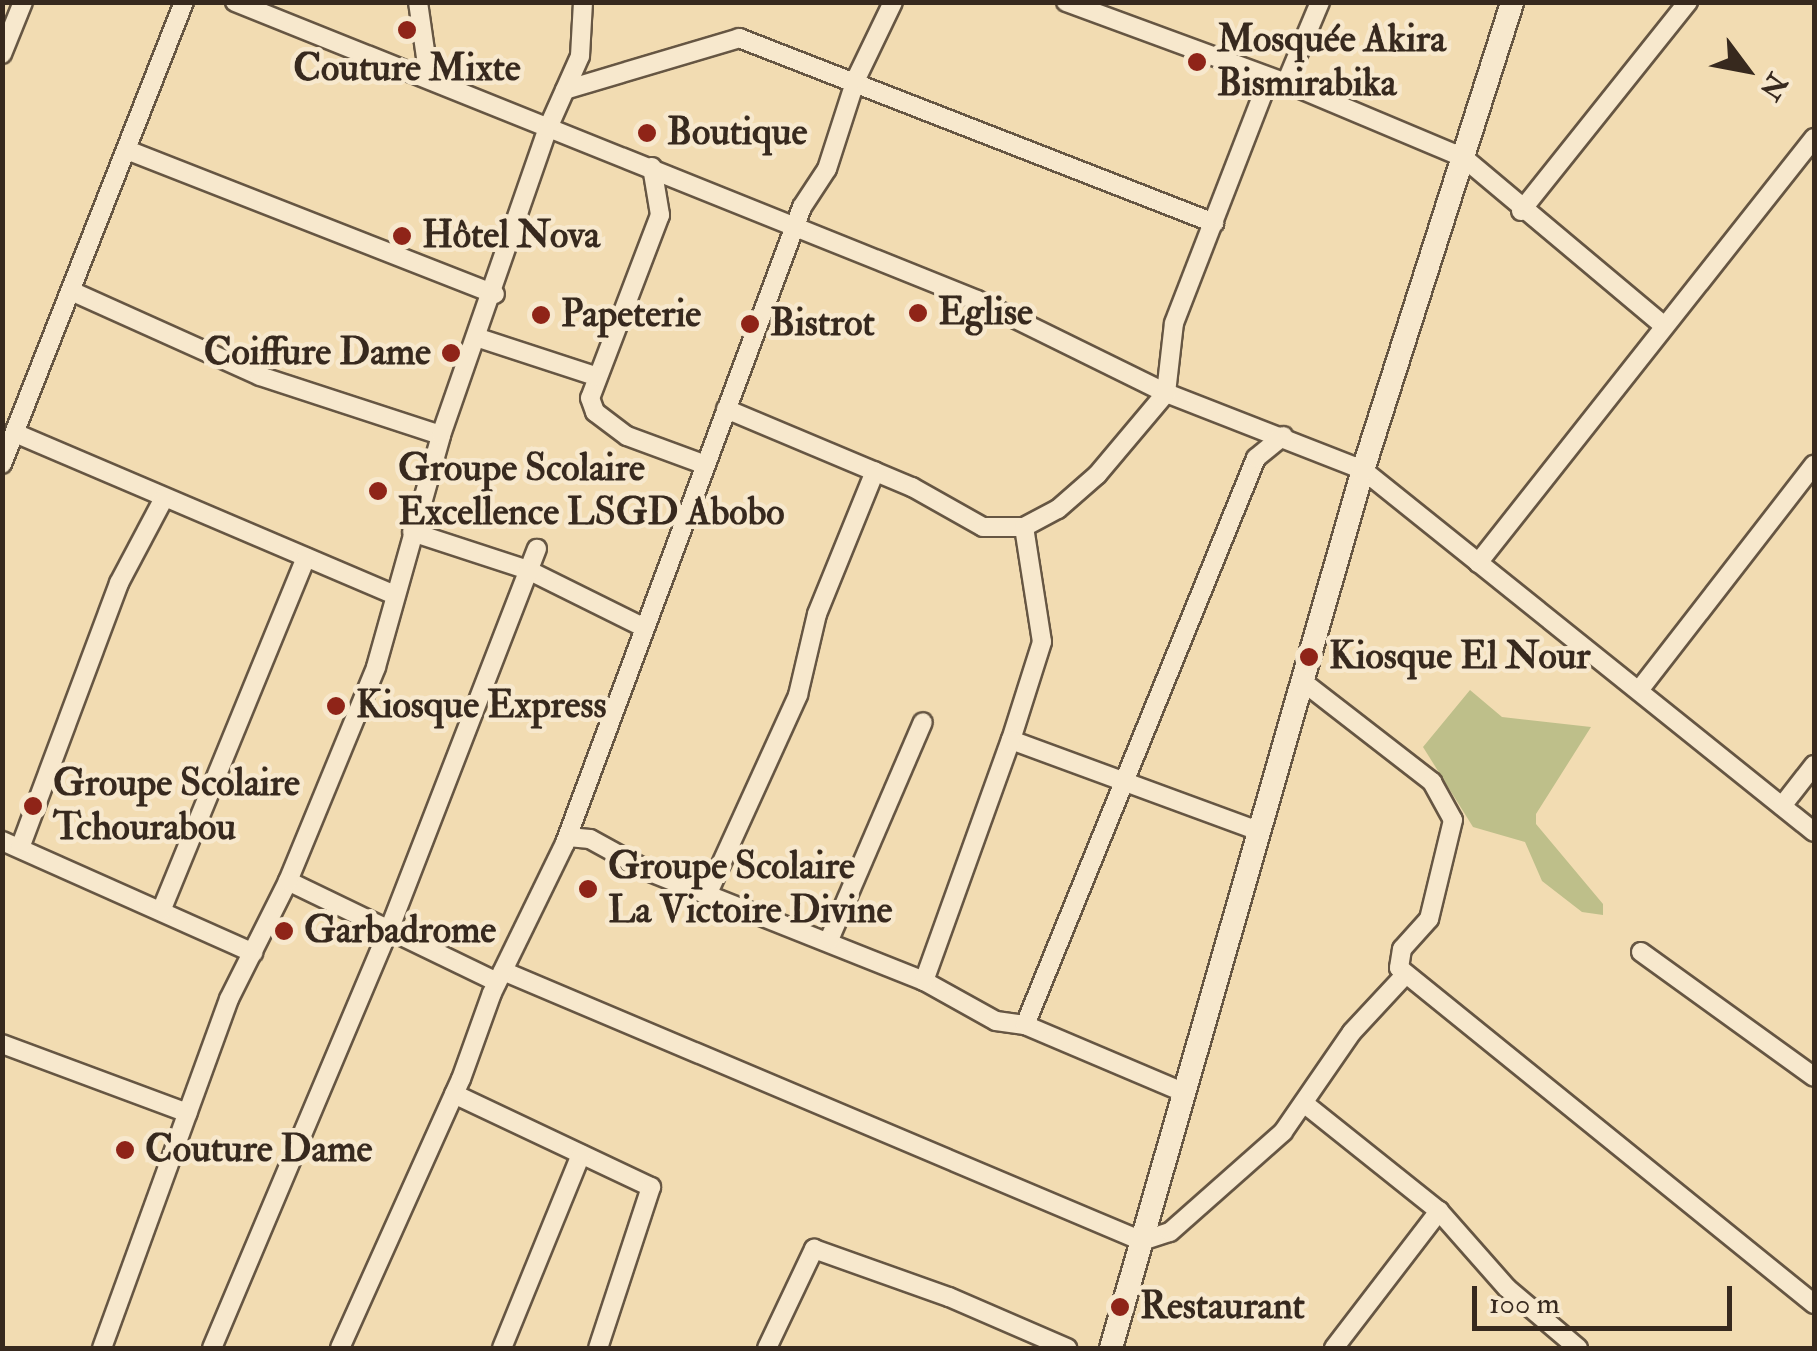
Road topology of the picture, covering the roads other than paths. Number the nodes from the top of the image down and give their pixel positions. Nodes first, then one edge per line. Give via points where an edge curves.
1 (23, 2) edge
2 (184, 2) edge
3 (236, 2) edge
4 (418, 2) edge
5 (583, 2) edge
6 (893, 2) edge
7 (1066, 2) edge
8 (1320, 2) edge
9 (1512, 2) edge
10 (1688, 2) edge
11 (2, 54) edge
12 (429, 78) junction
13 (856, 80) junction
14 (1278, 81) junction
15 (565, 90) junction
16 (548, 128) junction
17 (1814, 138) edge
18 (127, 150) junction
19 (1464, 158) junction
20 (652, 167) junction
21 (1521, 211) junction
22 (1214, 223) junction
23 (794, 230) junction
24 (71, 291) junction
25 (496, 294) junction
26 (1664, 326) junction
27 (479, 338) junction
28 (596, 376) junction
29 (1166, 393) junction
30 (726, 409) junction
31 (15, 433) junction
32 (441, 435) junction
33 (1282, 436) junction
34 (3, 462) edge
35 (703, 464) junction
36 (1814, 465) edge
37 (875, 470) junction
38 (1363, 470) junction
39 (164, 498) junction
40 (1024, 526) junction
41 (412, 532) junction
42 (537, 549) dead end
43 (306, 558) junction
44 (1478, 563) junction
45 (528, 570) junction
46 (393, 594) junction
47 (641, 626) junction
48 (1302, 682) junction
49 (1640, 689) junction
50 (923, 722) dead end
51 (1010, 740) junction
52 (1814, 764) edge
53 (1122, 781) junction
54 (1782, 806) junction
55 (1258, 831) junction
56 (1814, 832) edge
57 (568, 837) junction
58 (11, 844) edge
59 (288, 882) junction
60 (707, 895) junction
61 (160, 911) junction
62 (389, 930) junction
63 (828, 940) junction
64 (1641, 952) dead end
65 (253, 953) junction
66 (1405, 975) junction
67 (500, 976) junction
68 (924, 981) junction
69 (1025, 1025) junction
70 (3, 1046) edge
71 (1814, 1078) edge
72 (1185, 1093) junction
73 (454, 1094) junction
74 (1306, 1104) junction
75 (188, 1113) junction
76 (581, 1154) junction
77 (1440, 1211) junction
78 (1142, 1241) junction
79 (1814, 1304) edge
80 (1573, 1347) edge
81 (102, 1348) edge
82 (212, 1348) edge
83 (340, 1348) edge
84 (502, 1348) edge
85 (598, 1348) edge
86 (767, 1348) edge
87 (1067, 1348) edge
88 (1110, 1348) edge
89 (1334, 1348) edge

1 - 11 street
2 - 18 street
3 - 12 street
4 - 12 street
5 - 15 street via 580,56
6 - 13 street
7 - 14 street
8 - 14 street
9 - 19 street
10 - 21 street
12 - 16 street
13 - 15 street via 726,37
13 - 22 street
13 - 23 street via 837,146
14 - 19 street
14 - 22 street
15 - 16 street
16 - 20 street
16 - 25 street
17 - 26 street
18 - 24 street
18 - 25 street
19 - 21 street
19 - 38 street
20 - 23 street
20 - 28 street via 660,215
21 - 26 street
22 - 29 street via 1168,342
23 - 29 street via 977,300
23 - 30 street
24 - 31 street
24 - 32 street via 260,376
25 - 27 street
26 - 44 street
27 - 28 street
27 - 32 street
28 - 35 street via 590,398 605,421 674,457
29 - 33 street
29 - 40 street via 1098,475 1058,509
30 - 35 street
30 - 37 street
31 - 34 street
31 - 39 street
32 - 41 street
33 - 38 street
33 - 53 street via 1256,458 1175,668
35 - 47 street
36 - 49 street
37 - 40 street via 984,527
37 - 60 street via 817,614 798,695
38 - 44 street
38 - 48 street
39 - 43 street
39 - 58 street via 118,583
40 - 51 street via 1042,642
41 - 45 street
41 - 46 street
42 - 45 street
43 - 46 street
43 - 61 street
44 - 49 street
45 - 47 street
45 - 62 street
46 - 59 street via 376,667
47 - 57 street
48 - 55 street
48 - 66 street via 1432,782 1453,820 1429,918 1398,962
49 - 54 street
50 - 63 street
51 - 53 street
51 - 68 street
52 - 54 street
53 - 55 street
53 - 69 street via 1071,900 1053,970
54 - 56 street
55 - 72 street
57 - 60 street via 590,839
57 - 67 street
58 - 61 street
59 - 62 street
59 - 65 street
60 - 63 street
61 - 65 street
62 - 67 street
62 - 82 street
63 - 68 street
64 - 71 street
65 - 75 street
66 - 74 street via 1352,1032
66 - 79 street
67 - 73 street
67 - 78 street
68 - 69 street via 980,1014
69 - 72 street
70 - 75 street
72 - 78 street
73 - 76 street
73 - 83 street
74 - 77 street
74 - 78 street via 1208,1201 1170,1232
75 - 81 street
76 - 84 street
76 - 85 street via 651,1187 652,1194
77 - 80 street via 1507,1288
77 - 89 street
78 - 88 street
86 - 87 street via 814,1249

